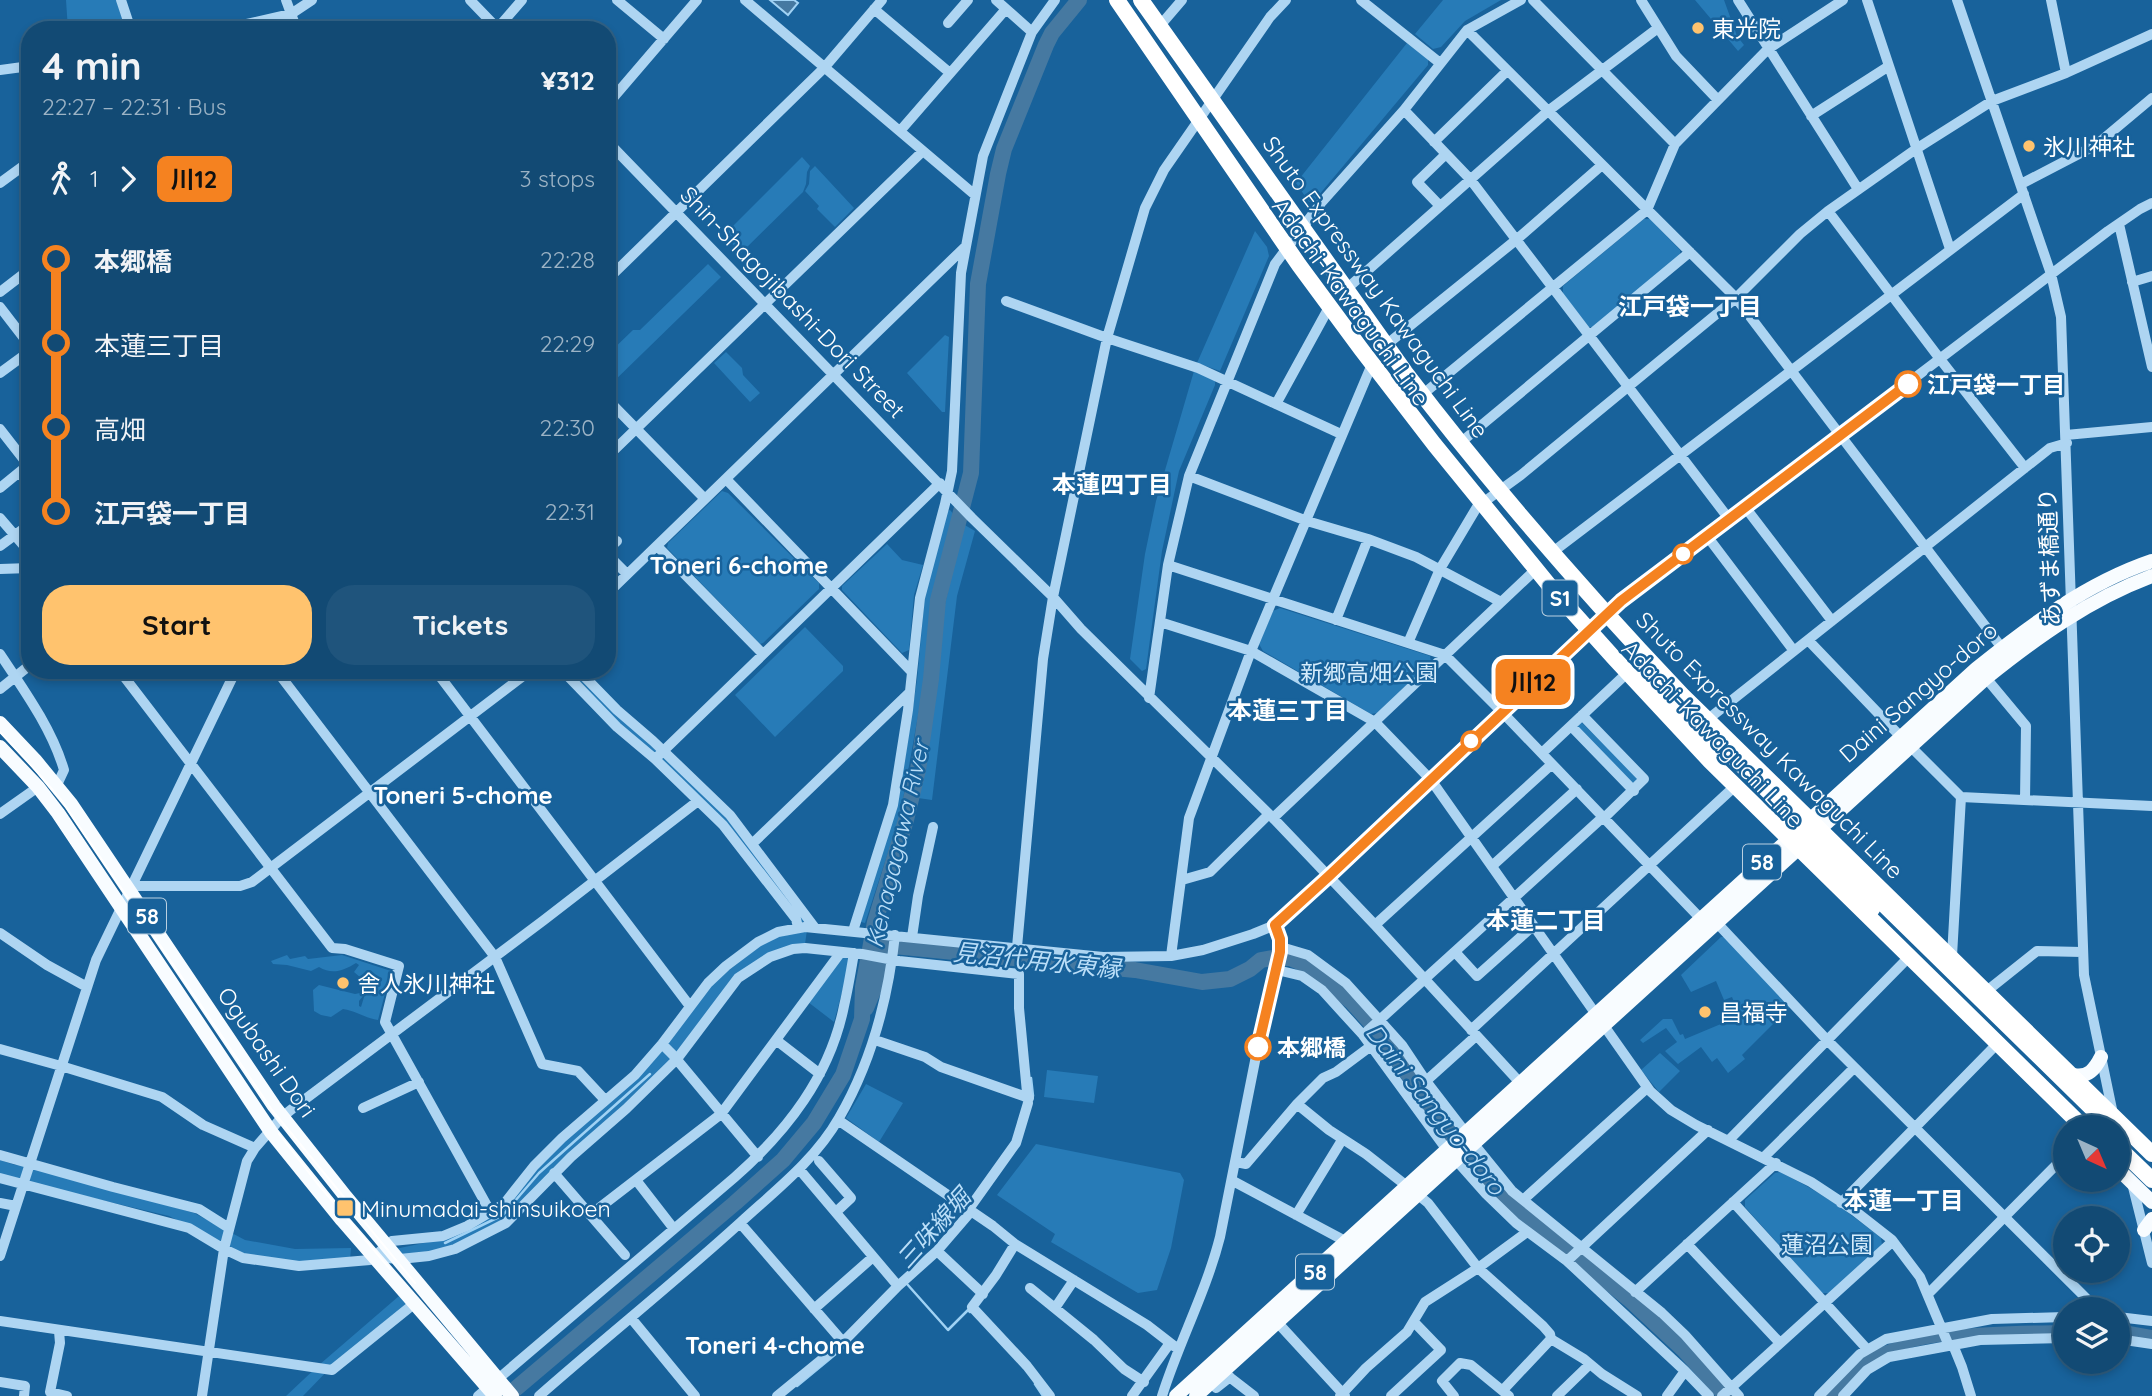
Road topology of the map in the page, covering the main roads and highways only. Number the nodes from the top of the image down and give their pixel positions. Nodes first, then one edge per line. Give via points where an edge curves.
1 (1141, 0) edge
2 (1149, 0) edge
3 (1115, 1) edge
4 (1450, 430) junction
5 (2152, 561) edge
6 (2152, 576) edge
7 (2071, 608) junction
8 (0, 723) edge
9 (1905, 741) junction
10 (0, 747) edge
11 (1720, 748) junction
12 (1803, 833) junction
13 (1956, 984) junction
14 (1599, 1021) junction
15 (2101, 1057) road end
16 (2074, 1075) junction
17 (2063, 1115) edge
18 (2070, 1115) edge
19 (2085, 1115) edge
20 (2103, 1115) edge
21 (2106, 1115) edge
22 (2130, 1137) edge
23 (2130, 1142) edge
24 (2152, 1152) edge
25 (2130, 1159) edge
26 (2152, 1166) edge
27 (2130, 1172) edge
28 (2152, 1180) edge
29 (2130, 1181) edge
30 (1413, 1190) junction
31 (2152, 1193) edge
32 (2152, 1202) edge
33 (491, 1388) edge
34 (512, 1396) edge
35 (1176, 1396) edge
36 (1196, 1396) edge

1 - 4 highway, Shuto Expressway Kawaguchi Line / S1, bridge
2 - 12 main road, Adachi-Kawaguchi Line via 1428,390 1611,610 1712,716
3 - 11 highway, bridge via 1181,82 1396,382 1472,479 1603,632
3 - 12 main road, Adachi-Kawaguchi Line via 1195,126 1327,311 1477,507 1585,633 1734,788
3 - 18 highway, Shuto Expressway Kawaguchi Line / S1, bridge via 1361,349 1553,590 1710,761
4 - 11 highway, bridge via 1610,629
4 - 24 highway, Shuto Expressway Kawaguchi Line / S1, bridge via 1683,696
5 - 7 main road, Daini Sangyo-doro / 58 via 2108,580
6 - 7 main road, Daini Sangyo-doro / 58
7 - 9 main road, Daini Sangyo-doro / 58
7 - 9 main road, Daini Sangyo-doro / 58 via 2002,648
8 - 33 main road, Ogubashi Dori / 58 via 57,785 282,1117 400,1259
9 - 12 main road, Daini Sangyo-doro / 58
10 - 33 main road, Ogubashi Dori / 58 via 38,787 271,1132
11 - 12 highway
12 - 13 highway
12 - 14 main road, Daini Sangyo-doro / 58 via 1701,919
12 - 14 main road, Daini Sangyo-doro / 58 via 1717,923
12 - 16 main road, Adachi-Kawaguchi Line via 1952,956
12 - 17 main road, Adachi-Kawaguchi Line via 1906,960
13 - 19 highway
13 - 20 highway
14 - 30 main road, Daini Sangyo-doro / 58
15 - 16 main road via 2091,1073
16 - 21 main road, Adachi-Kawaguchi Line
22 - 24 main road, Adachi-Kawaguchi Line
23 - 26 highway
25 - 28 highway, bridge
27 - 31 highway
29 - 32 main road
30 - 35 main road, Daini Sangyo-doro / 58 via 1347,1242
30 - 36 main road, Daini Sangyo-doro / 58 via 1227,1374
33 - 34 main road, Ogubashi Dori / 58

